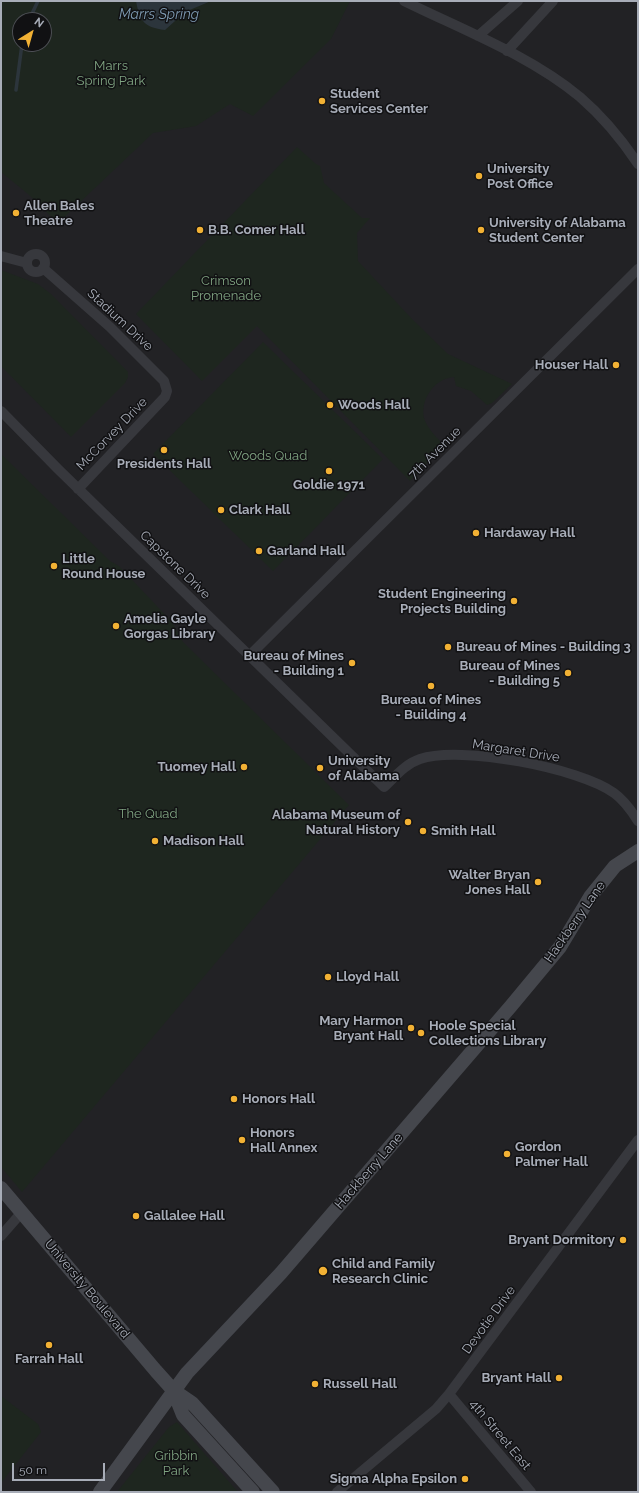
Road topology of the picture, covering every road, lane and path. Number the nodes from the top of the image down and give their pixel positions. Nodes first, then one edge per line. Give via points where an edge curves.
1 (404, 1) edge
2 (518, 1) edge
3 (553, 1) edge
4 (478, 36) junction
5 (507, 51) junction
6 (638, 164) edge
7 (1, 256) edge
8 (638, 269) edge
9 (165, 397) joint
10 (1, 411) edge
11 (78, 489) junction
12 (249, 656) junction
13 (384, 787) joint
14 (638, 820) edge
15 (638, 851) edge
16 (638, 1140) edge
17 (1, 1188) edge
18 (22, 1212) junction
19 (1, 1236) edge
20 (173, 1390) junction
21 (449, 1394) junction
22 (100, 1492) edge
23 (253, 1492) edge
24 (273, 1492) edge
25 (337, 1492) edge
26 (531, 1492) edge

1 - 4 street
2 - 4 street
3 - 5 street
4 - 5 street
5 - 6 street via 545,72 581,98 612,130
7 - 9 street, Stadium Drive via 26,262 29,257 38,255 44,260 43,268 110,327 164,381 167,391
8 - 12 street, 7th Avenue
9 - 11 street, McCorvey Drive
10 - 11 street, Capstone Drive
11 - 12 street, Capstone Drive
12 - 13 street, Capstone Drive
13 - 14 street, Margaret Drive via 409,764 420,759 450,755 489,758 549,767 600,785 624,802
15 - 20 street, Hackberry Lane via 615,866 590,897 560,947 511,1006 281,1273
16 - 21 street, Devotie Drive
17 - 18 street, University Boulevard
18 - 19 street
18 - 20 street, University Boulevard
20 - 22 street, Hackberry Lane
20 - 23 street, University Boulevard via 183,1415
20 - 24 street, University Boulevard via 192,1403
21 - 25 street, Devotie Drive via 436,1409
21 - 26 street, 4th Street East

